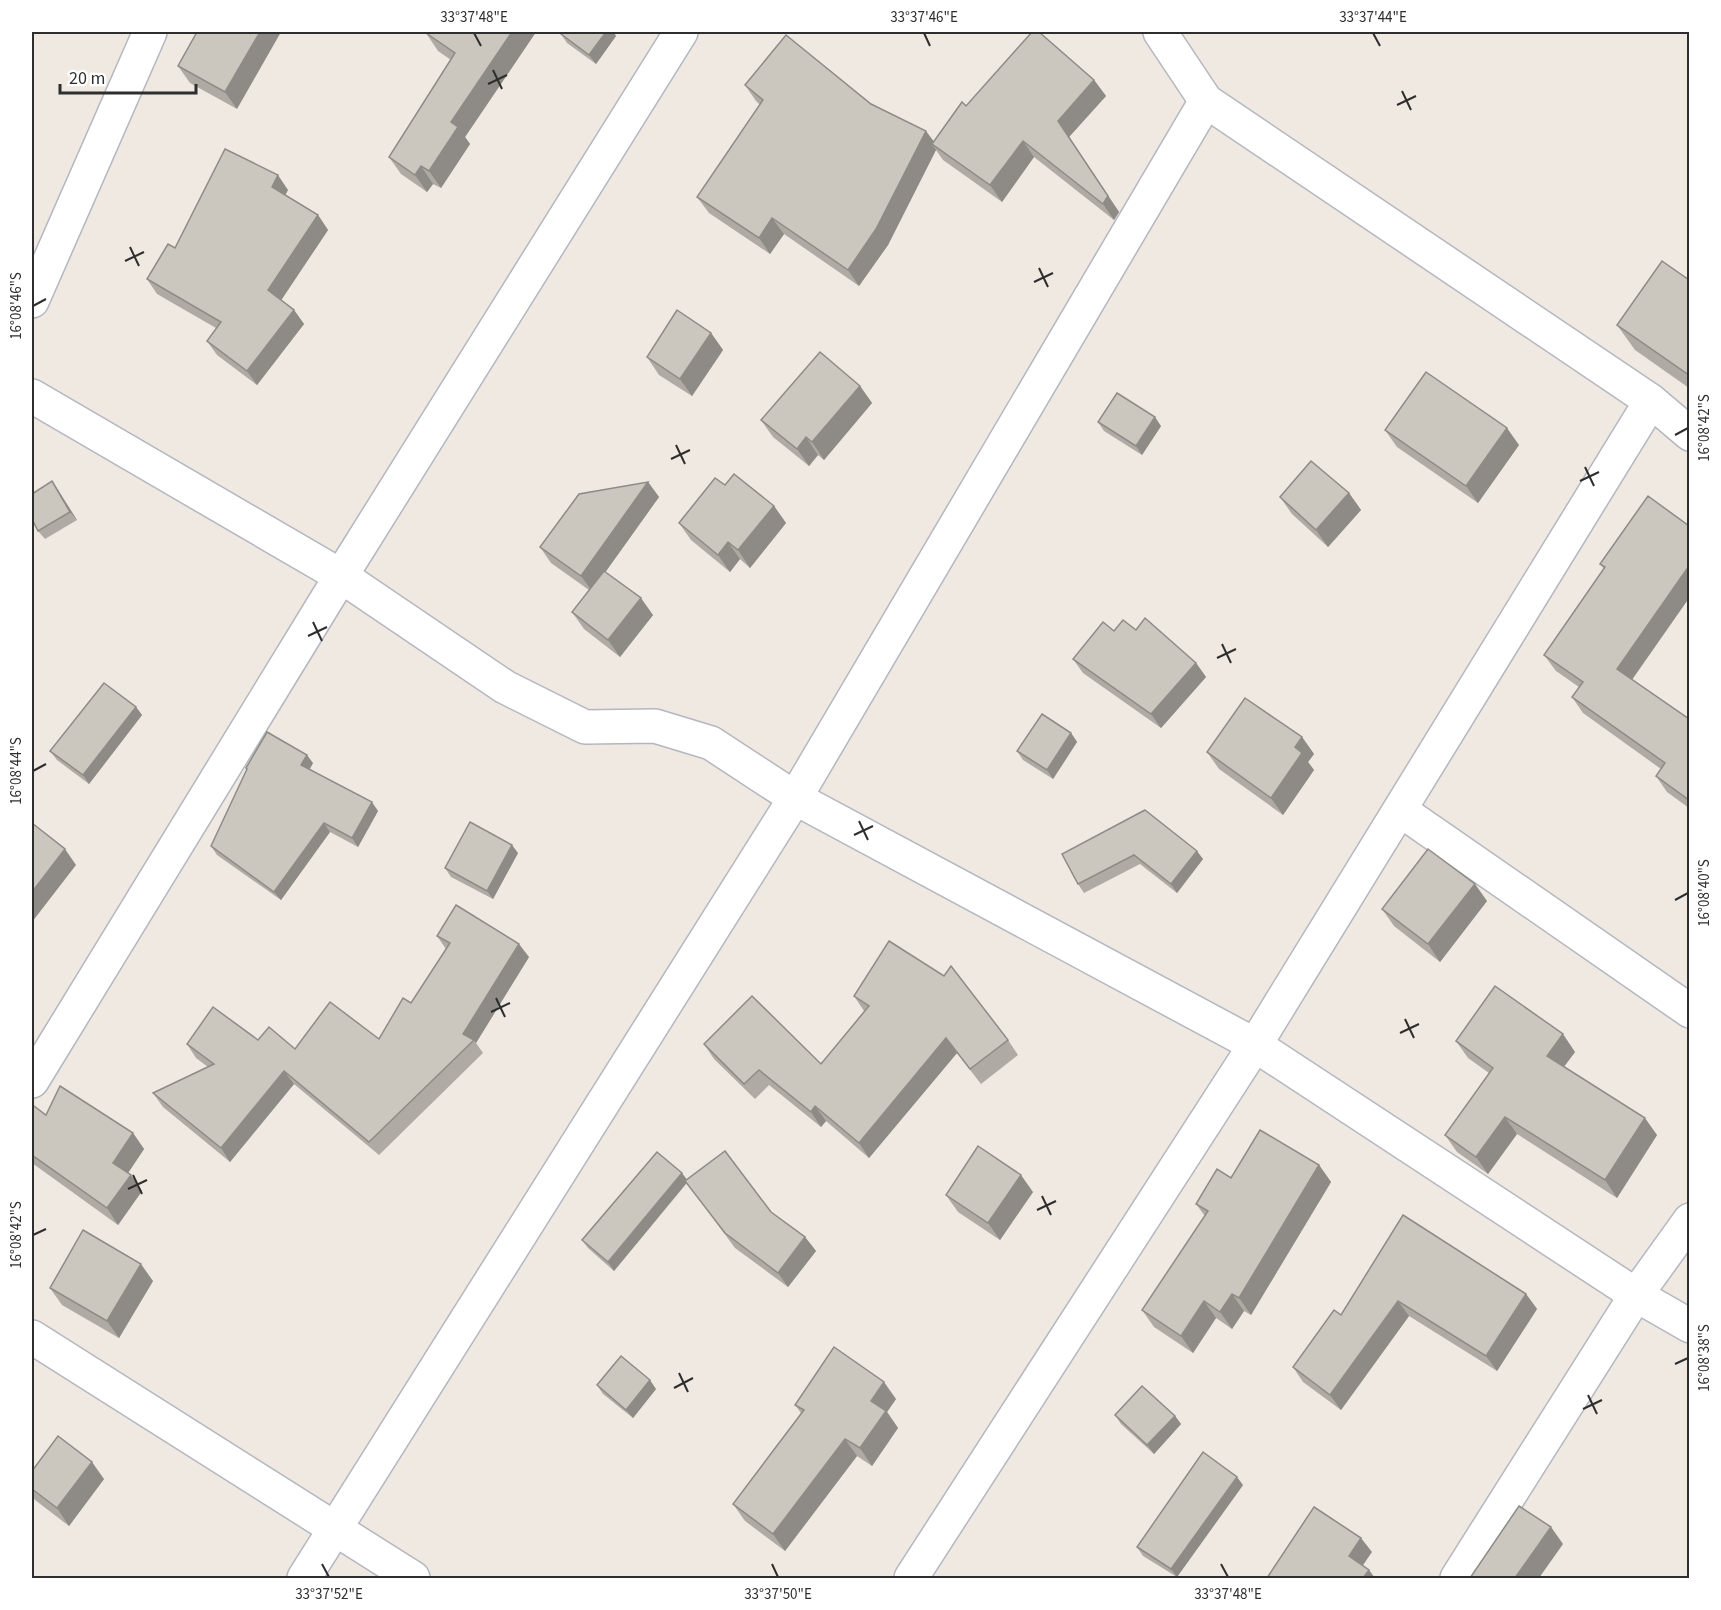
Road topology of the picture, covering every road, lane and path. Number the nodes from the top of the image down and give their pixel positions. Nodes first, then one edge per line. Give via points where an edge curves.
1 (150, 32) edge
2 (681, 32) edge
3 (1160, 32) edge
4 (1206, 101) junction
5 (32, 301) edge
6 (32, 396) edge
7 (1651, 401) junction
8 (1689, 434) edge
9 (341, 576) junction
10 (795, 798) junction
11 (1400, 810) junction
12 (1689, 1011) edge
13 (1255, 1045) junction
14 (32, 1081) edge
15 (1689, 1220) edge
16 (1636, 1295) junction
17 (1689, 1326) edge
18 (32, 1336) edge
19 (335, 1529) junction
20 (304, 1578) edge
21 (413, 1578) edge
22 (911, 1578) edge
23 (1457, 1578) edge

1 - 5 street
2 - 9 street
3 - 4 street
4 - 7 street
4 - 10 street
6 - 9 street
7 - 8 street
7 - 11 street
9 - 10 street via 505,687 585,727 655,726 711,743
9 - 14 street
10 - 13 street
10 - 19 street
11 - 12 street
11 - 13 street
13 - 16 street
13 - 22 street
15 - 16 street
16 - 17 street
16 - 23 street
18 - 19 street
19 - 20 street
19 - 21 street

